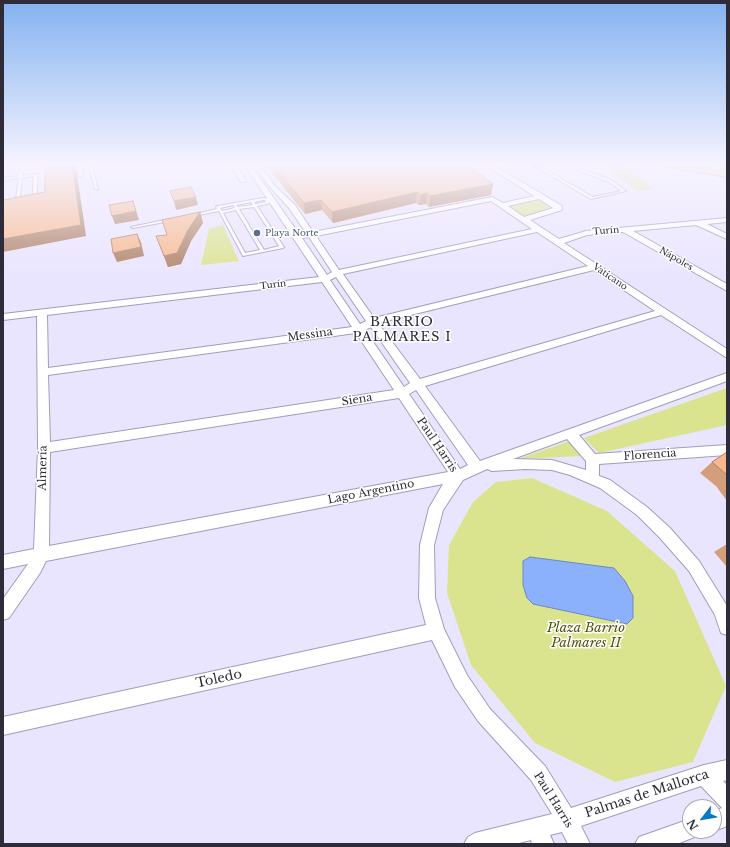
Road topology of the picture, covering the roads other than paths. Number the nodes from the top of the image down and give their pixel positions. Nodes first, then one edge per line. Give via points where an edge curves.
1 (234, 204) joint
2 (263, 204) edge
3 (273, 204) edge
4 (289, 204) edge
5 (469, 204) edge
6 (498, 204) edge
7 (512, 204) edge
8 (551, 204) edge
9 (25, 205) edge
10 (254, 205) junction
11 (17, 206) joint
12 (502, 206) junction
13 (237, 208) junction
14 (3, 209) edge
15 (220, 211) junction
16 (192, 215) edge
17 (178, 218) edge
18 (523, 220) junction
19 (727, 220) edge
20 (696, 222) junction
21 (133, 227) dead end
22 (538, 230) junction
23 (625, 230) junction
24 (311, 234) junction
25 (297, 237) junction
26 (727, 238) edge
27 (558, 242) junction
28 (263, 251) junction
29 (595, 267) junction
30 (337, 273) junction
31 (325, 279) junction
32 (727, 288) edge
33 (662, 312) junction
34 (42, 313) junction
35 (3, 317) edge
36 (373, 321) junction
37 (360, 329) junction
38 (727, 354) edge
39 (44, 372) junction
40 (727, 377) edge
41 (418, 384) junction
42 (401, 393) junction
43 (570, 434) junction
44 (44, 448) junction
45 (727, 450) edge
46 (592, 459) junction
47 (477, 467) junction
48 (458, 476) junction
49 (594, 478) junction
50 (41, 555) junction
51 (3, 562) edge
52 (3, 612) edge
53 (727, 627) edge
54 (436, 631) junction
55 (3, 726) edge
56 (727, 770) edge
57 (704, 775) junction
58 (727, 800) edge
59 (567, 820) junction
60 (682, 832) edge
61 (539, 836) edge
62 (475, 844) edge
63 (579, 844) edge
64 (646, 844) edge

1 - 13 lane
1 - 15 lane via 218,207
2 - 10 lane
3 - 25 street, Paul Harris
4 - 24 street, Paul Harris
5 - 24 street, Vaticano
6 - 12 street, Vaticano
7 - 12 street
8 - 18 street via 559,208
9 - 11 lane
10 - 13 lane
10 - 28 lane via 282,247
11 - 14 lane
12 - 18 street, Vaticano
13 - 15 lane
13 - 28 lane
15 - 16 lane
15 - 28 lane via 244,256
17 - 21 lane
18 - 22 street, Vaticano
19 - 20 street, Turín
20 - 23 street, Turín
20 - 26 street
22 - 27 street, Vaticano
22 - 30 street, Turín
23 - 27 street, Turín via 586,233
23 - 32 street, Nápoles
24 - 25 street
24 - 30 street, Paul Harris
25 - 31 street, Paul Harris
27 - 29 street, Vaticano
29 - 33 street, Vaticano
29 - 36 street, Messina
30 - 31 street, Turín
30 - 36 street, Paul Harris
31 - 34 street, Turín
31 - 37 street, Paul Harris
33 - 38 street, Vaticano
33 - 41 street, Siena
34 - 35 street, Turín
34 - 39 street, Almería
36 - 37 street, Messina
36 - 41 street, Paul Harris
37 - 39 street, Messina
37 - 42 street, Paul Harris
39 - 44 street, Almería
40 - 43 street, Lago Argentino
41 - 42 street, Siena
41 - 47 street, Paul Harris
42 - 44 street, Siena
42 - 48 street, Paul Harris
43 - 46 street
43 - 47 street, Lago Argentino
44 - 50 street, Almería
45 - 46 street, Florencia
46 - 49 street
47 - 48 street, Lago Argentino
47 - 49 street via 552,465
48 - 50 street, Lago Argentino
48 - 54 street, Paul Harris via 436,508 427,545 427,598
49 - 53 street via 642,511 666,533 694,566 721,611
50 - 51 street, Lago Argentino
50 - 52 street, Almería via 35,568
54 - 55 street, Toledo
54 - 59 street, Paul Harris via 461,681 484,715 538,773
56 - 57 street, Palmas de Mallorca
57 - 58 street
57 - 59 street, Palmas de Mallorca
59 - 61 street, Palmas de Mallorca
59 - 63 street, Paul Harris
60 - 64 street
61 - 62 street, Palmas de Mallorca

